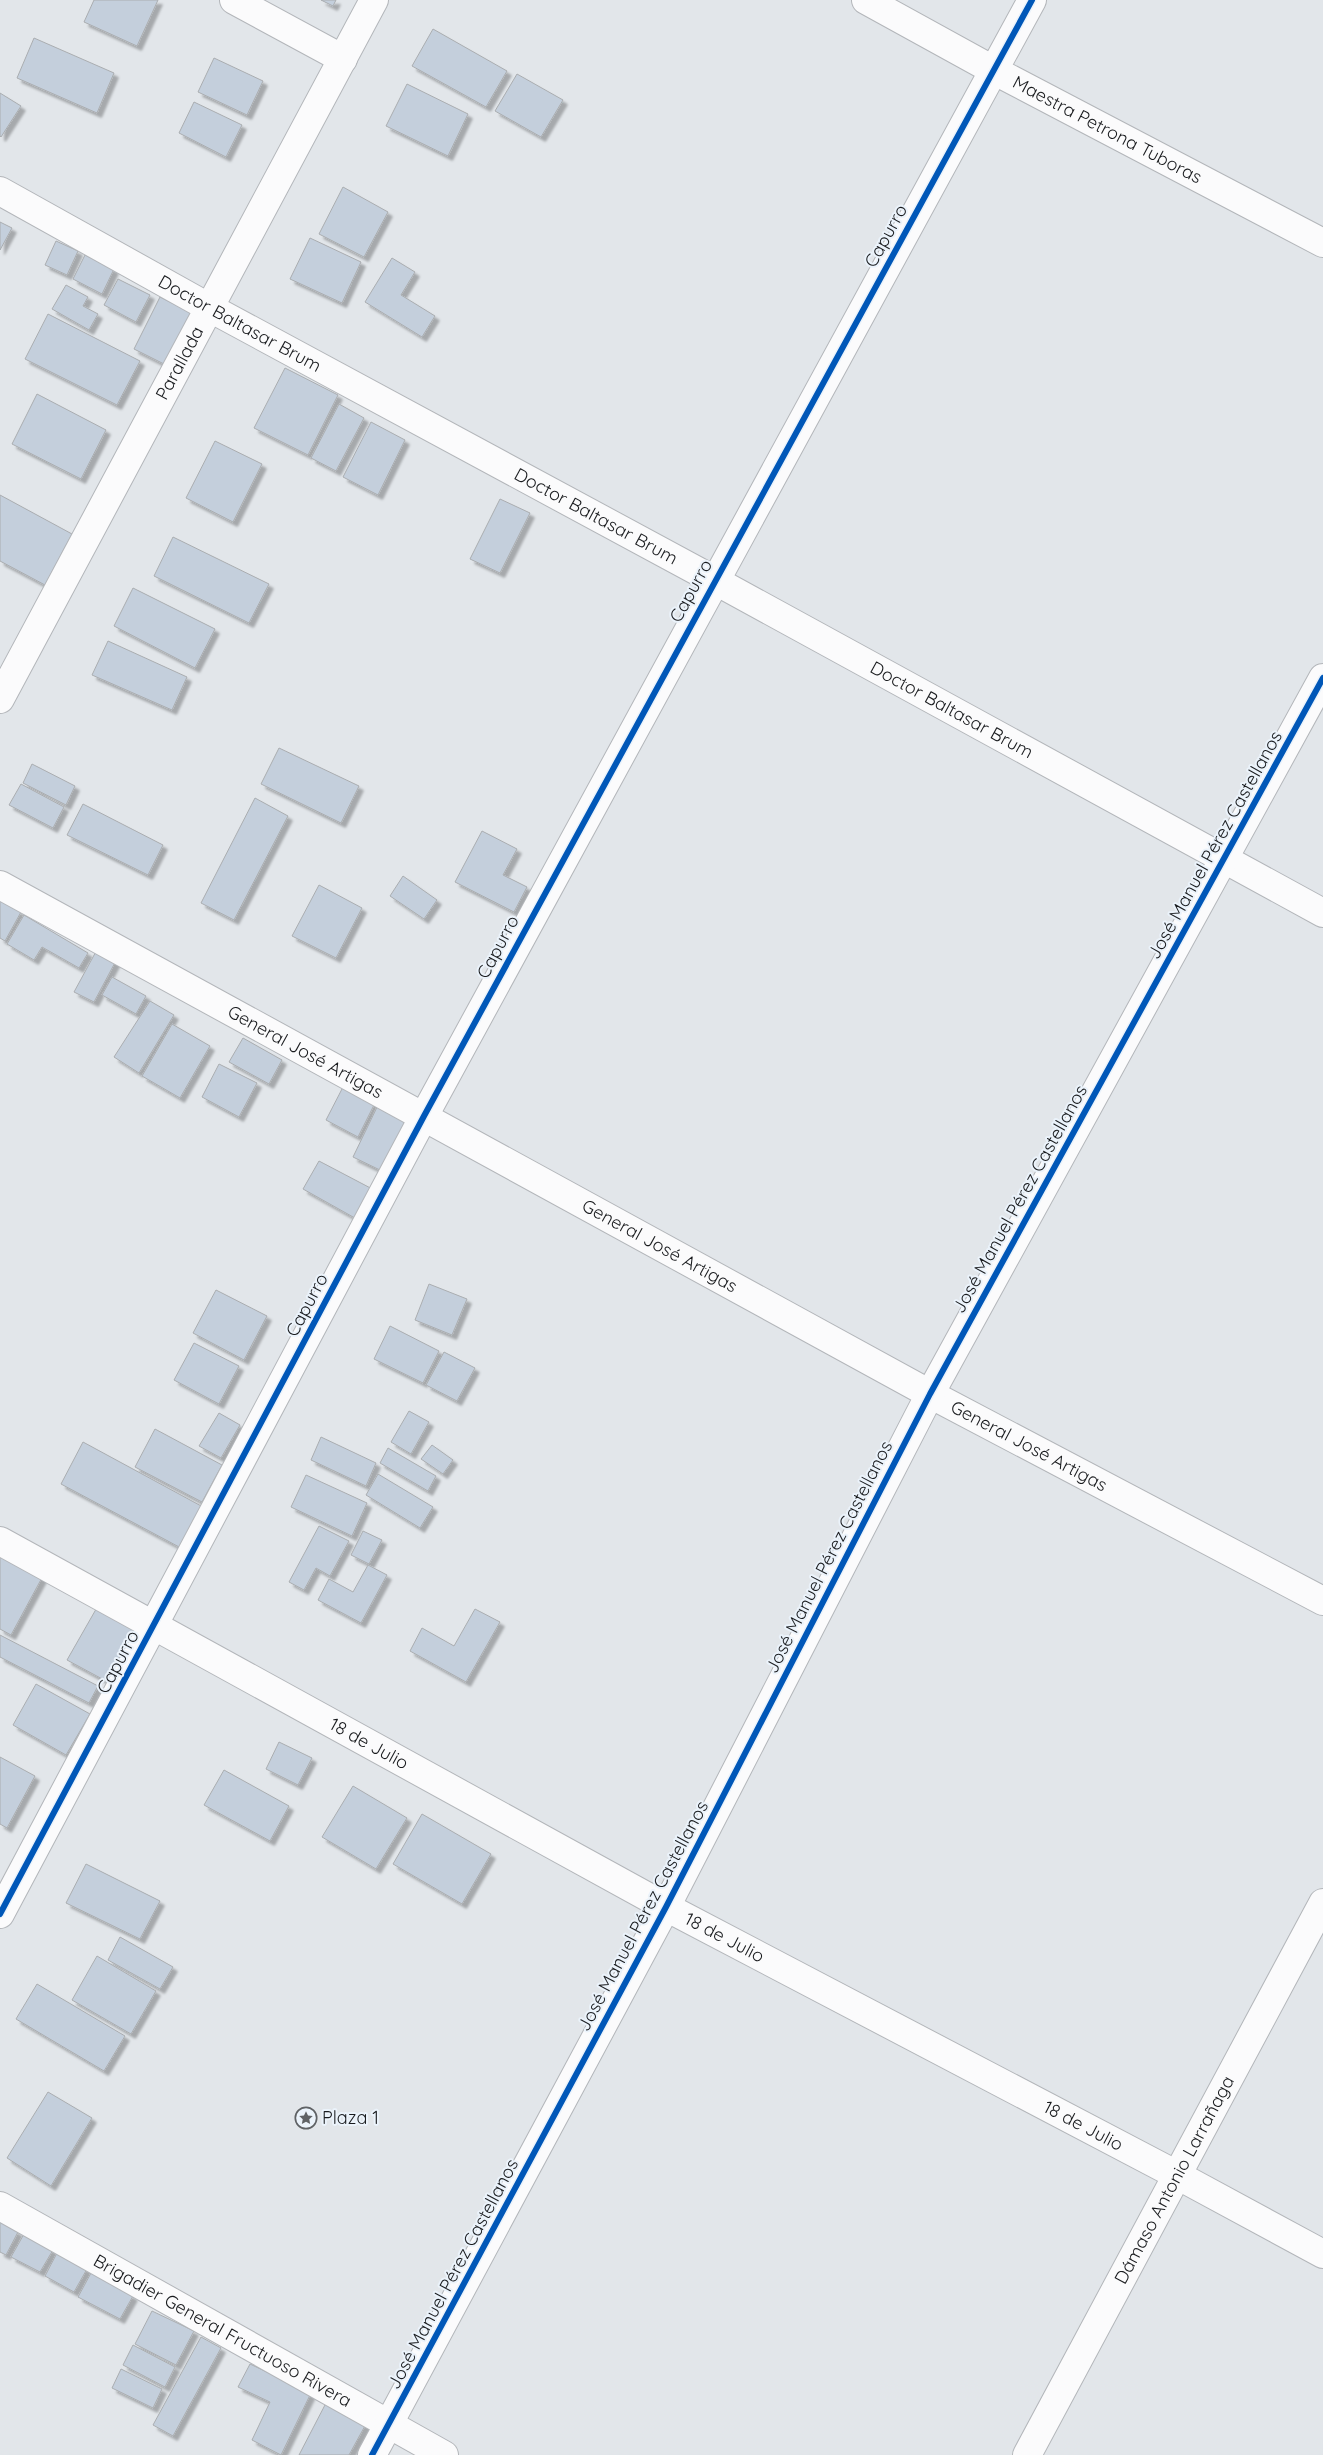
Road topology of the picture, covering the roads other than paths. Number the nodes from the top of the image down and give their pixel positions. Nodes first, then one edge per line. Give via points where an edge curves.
1 (234, 0) edge
2 (374, 0) edge
3 (866, 0) edge
4 (1032, 0) edge
5 (343, 59) junction
6 (995, 71) junction
7 (0, 191) edge
8 (1323, 243) edge
9 (210, 308) junction
10 (714, 580) junction
11 (1323, 678) edge
12 (0, 699) edge
13 (1225, 859) junction
14 (0, 885) edge
15 (1323, 913) edge
16 (424, 1116) junction
17 (930, 1394) junction
18 (0, 1541) edge
19 (1323, 1601) edge
20 (155, 1625) junction
21 (1323, 1904) edge
22 (666, 1907) junction
23 (0, 1914) edge
24 (1178, 2175) junction
25 (0, 2206) edge
26 (1323, 2254) edge
27 (388, 2425) junction
28 (372, 2455) edge
29 (444, 2455) edge
30 (1027, 2455) edge

1 - 5 street
2 - 5 street, Parallada
3 - 6 street, Maestra Petrona Tuboras
4 - 6 street, Capurro
5 - 9 street, Parallada
6 - 8 street, Maestra Petrona Tuboras
6 - 10 street, Capurro
7 - 9 street, Doctor Baltasar Brum
9 - 10 street, Doctor Baltasar Brum
9 - 12 street, Parallada
10 - 13 street, Doctor Baltasar Brum
10 - 16 street, Capurro
11 - 13 street, José Manuel Pérez Castellanos
13 - 15 street, Doctor Baltasar Brum
13 - 17 street, José Manuel Pérez Castellanos
14 - 16 street, General José Artigas
16 - 17 street, General José Artigas
16 - 20 street, Capurro
17 - 19 street, General José Artigas
17 - 22 street, José Manuel Pérez Castellanos
18 - 20 street, 18 de Julio
20 - 22 street, 18 de Julio
20 - 23 street, Capurro
21 - 24 street, Dámaso Antonio Larrañaga
22 - 24 street, 18 de Julio
22 - 27 street, José Manuel Pérez Castellanos
24 - 26 street, 18 de Julio
24 - 30 street, Dámaso Antonio Larrañaga
25 - 27 street, Brigadier General Fructuoso Rivera
27 - 28 street, José Manuel Pérez Castellanos
27 - 29 street, Brigadier General Fructuoso Rivera

